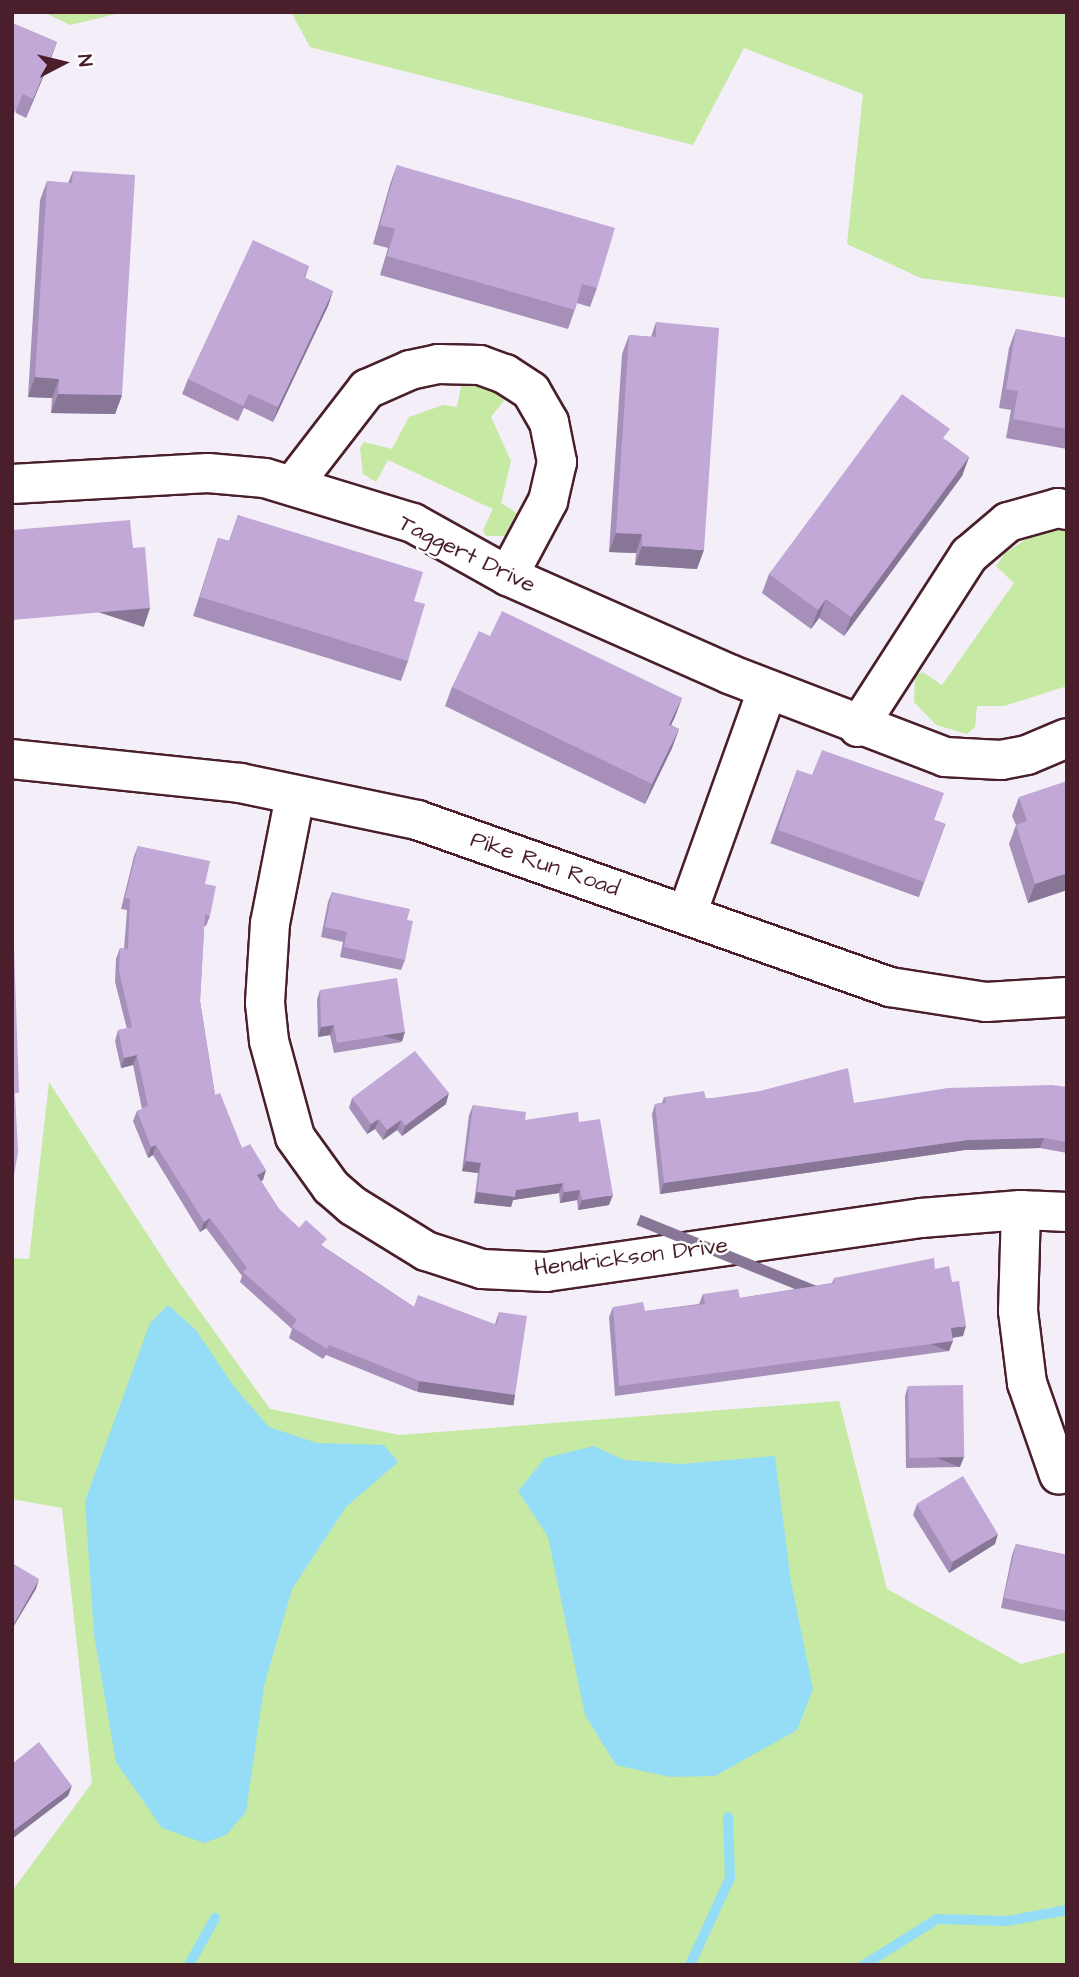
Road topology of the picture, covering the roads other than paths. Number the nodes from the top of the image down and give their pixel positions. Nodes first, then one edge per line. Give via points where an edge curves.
1 (12, 484) edge
2 (292, 486) junction
3 (1067, 510) edge
4 (508, 576) junction
5 (767, 691) junction
6 (858, 727) junction
7 (1067, 738) edge
8 (12, 759) edge
9 (295, 796) junction
10 (687, 914) junction
11 (1067, 997) edge
12 (1021, 1210) junction
13 (1067, 1212) edge
14 (1059, 1475) dead end

1 - 2 street, Taggert Drive via 208,472
2 - 4 street, Taggert Drive via 413,523
2 - 4 street via 368,389 410,370 438,364 480,365 505,374 531,391 549,422 557,463 548,501
3 - 6 street via 1058,508 1008,522 969,555
4 - 5 street, Taggert Drive
5 - 6 street, Taggert Drive
5 - 10 street
6 - 7 street, Taggert Drive via 945,757 1002,760
8 - 9 street, Pike Run Road via 158,772
9 - 10 street, Pike Run Road via 417,820
9 - 12 street, Hendrickson Drive via 270,923 265,1003 269,1041 295,1138 345,1200 426,1251 482,1269 546,1272 921,1218
10 - 11 street, Pike Run Road via 890,987 986,1002 1032,1003
12 - 13 street, Hendrickson Drive
12 - 14 street via 1018,1311 1027,1383

